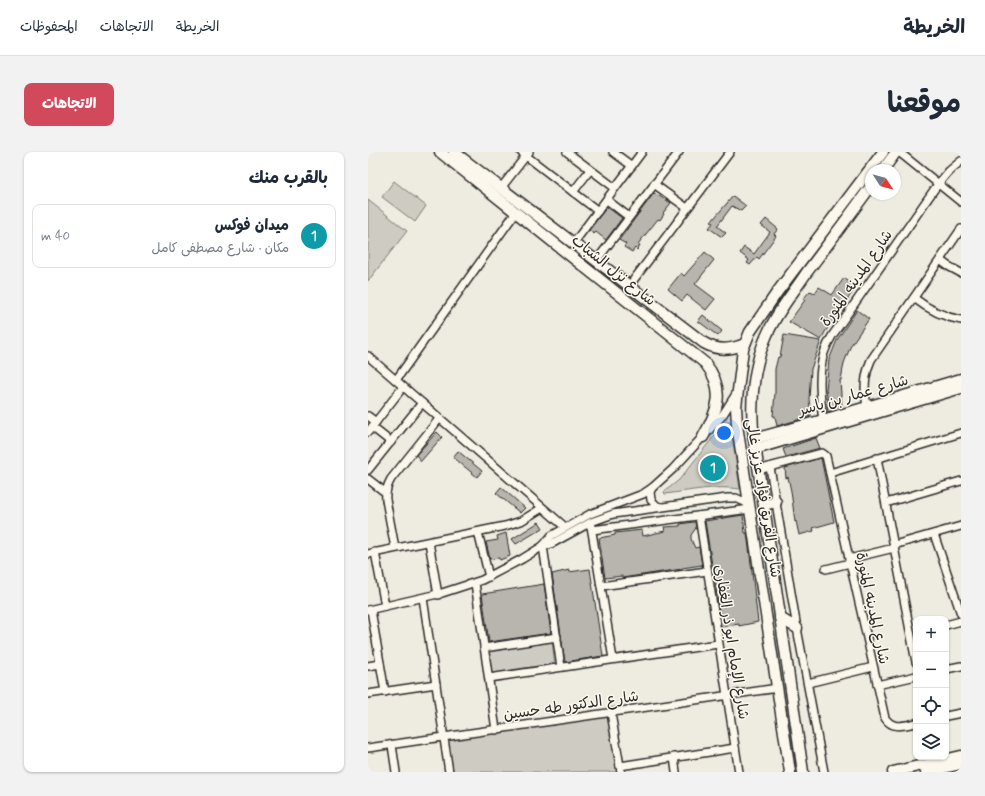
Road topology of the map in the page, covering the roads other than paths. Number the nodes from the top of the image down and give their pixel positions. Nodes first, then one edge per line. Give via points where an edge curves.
1 (440, 152) edge
2 (613, 152) edge
3 (642, 152) edge
4 (679, 152) edge
5 (730, 152) edge
6 (883, 152) edge
7 (898, 152) edge
8 (525, 153) edge
9 (570, 153) edge
10 (455, 157) edge
11 (961, 161) edge
12 (888, 164) edge
13 (632, 166) junction
14 (590, 170) junction
15 (654, 184) junction
16 (938, 184) junction
17 (501, 188) junction
18 (615, 188) junction
19 (573, 192) junction
20 (865, 194) edge
21 (607, 200) junction
22 (961, 202) edge
23 (687, 208) junction
24 (598, 211) junction
25 (516, 212) junction
26 (629, 217) junction
27 (961, 229) edge
28 (573, 244) junction
29 (802, 259) junction
30 (940, 260) junction
31 (596, 261) junction
32 (811, 268) junction
33 (961, 273) edge
34 (629, 286) junction
35 (778, 291) junction
36 (914, 298) junction
37 (788, 299) junction
38 (646, 300) junction
39 (638, 309) junction
40 (961, 320) edge
41 (745, 344) junction
42 (368, 356) edge
43 (961, 379) edge
44 (396, 380) junction
45 (403, 387) junction
46 (961, 388) edge
47 (738, 390) junction
48 (422, 403) junction
49 (867, 407) junction
50 (368, 416) edge
51 (440, 419) junction
52 (823, 425) junction
53 (372, 427) edge
54 (961, 433) edge
55 (703, 437) junction
56 (391, 442) junction
57 (755, 444) junction
58 (878, 458) junction
59 (371, 461) edge
60 (770, 467) junction
61 (368, 470) edge
62 (758, 470) junction
63 (830, 473) junction
64 (368, 479) edge
65 (961, 482) edge
66 (652, 488) junction
67 (386, 493) junction
68 (776, 502) junction
69 (886, 503) junction
70 (764, 505) junction
71 (661, 507) junction
72 (750, 507) junction
73 (542, 508) junction
74 (590, 514) junction
75 (699, 516) junction
76 (592, 526) junction
77 (961, 526) edge
78 (565, 527) junction
79 (478, 532) junction
80 (934, 534) junction
81 (429, 542) junction
82 (543, 546) junction
83 (894, 546) junction
84 (395, 548) junction
85 (372, 553) edge
86 (849, 561) junction
87 (826, 569) dead end
88 (707, 571) junction
89 (489, 577) junction
90 (475, 583) junction
91 (602, 586) junction
92 (438, 594) junction
93 (423, 598) junction
94 (385, 606) junction
95 (370, 610) edge
96 (961, 614) edge
97 (780, 618) junction
98 (961, 621) edge
99 (949, 624) edge
100 (797, 628) junction
101 (913, 632) edge
102 (557, 637) junction
103 (718, 644) junction
104 (484, 648) junction
105 (614, 659) junction
106 (380, 664) junction
107 (368, 666) edge
108 (961, 666) edge
109 (561, 667) junction
110 (873, 667) junction
111 (949, 668) edge
112 (913, 677) edge
113 (489, 678) junction
114 (808, 683) junction
115 (436, 684) junction
116 (877, 685) junction
117 (778, 688) junction
118 (385, 692) junction
119 (368, 694) edge
120 (727, 696) junction
121 (611, 713) junction
122 (961, 713) edge
123 (949, 715) edge
124 (913, 723) edge
125 (496, 730) junction
126 (798, 733) junction
127 (785, 735) junction
128 (444, 737) junction
129 (392, 745) junction
130 (368, 748) edge
131 (735, 748) junction
132 (961, 756) edge
133 (674, 757) junction
134 (961, 764) edge
135 (620, 769) edge
136 (396, 772) edge
137 (449, 772) edge
138 (676, 772) edge
139 (739, 772) edge
140 (790, 772) edge
141 (803, 772) edge
142 (824, 772) edge
143 (892, 772) edge
144 (926, 772) edge

1 - 10 street, شارع نزل الشباب
2 - 13 street
3 - 13 street
4 - 15 street
5 - 23 street, شارع نزل الشباب
6 - 29 street, شارع الفريق فؤاد عزيز غالى
7 - 12 street
7 - 16 street
8 - 17 street
8 - 19 street
9 - 14 street
10 - 17 street, شارع نزل الشباب
10 - 25 street, شارع نزل الشباب
11 - 16 street, شارع المدينه المنورة
13 - 18 street
14 - 18 street
14 - 19 street
15 - 23 street
15 - 26 street
16 - 22 street
16 - 52 street, شارع المدينه المنورة via 832,336 820,370
17 - 28 street, شارع نزل الشباب
18 - 21 street
19 - 24 street
20 - 32 street, شارع الفريق فؤاد عزيز غالى
21 - 24 street
21 - 26 street
23 - 34 street, شارع نزل الشباب
24 - 28 street
25 - 39 street, شارع نزل الشباب
25 - 44 street
26 - 31 street
27 - 30 street
28 - 31 street, شارع نزل الشباب
29 - 32 street via 804,265
29 - 35 street, شارع الفريق فؤاد عزيز غالى
30 - 33 street
30 - 36 street
31 - 34 street, شارع نزل الشباب
32 - 37 street, شارع الفريق فؤاد عزيز غالى
34 - 38 street, شارع نزل الشباب
35 - 37 street via 785,293
35 - 41 street, شارع الفريق فؤاد عزيز غالى via 750,332
36 - 40 street via 939,314
36 - 49 street via 866,371 864,383
37 - 57 street, شارع الفريق فؤاد عزيز غالى via 770,328 758,365 752,406
38 - 39 street
38 - 41 street, شارع نزل الشباب via 710,347 730,349
39 - 55 street, شارع نزل الشباب via 700,359 712,373 717,385 718,398
41 - 47 street, شارع الفريق فؤاد عزيز غالى
42 - 44 street
43 - 49 street, شارع عمار بن ياسر
44 - 45 street
45 - 48 street
45 - 53 street
46 - 52 street, شارع عمار بن ياسر
47 - 55 street via 722,416
47 - 72 street, شارع الفريق فؤاد عزيز غالى via 737,425
48 - 51 street
48 - 56 street
49 - 52 street, شارع عمار بن ياسر
50 - 53 street
51 - 67 street via 391,479
51 - 73 street
52 - 57 street, شارع عمار بن ياسر
53 - 56 street
54 - 58 street
55 - 66 street
56 - 59 street
57 - 62 street, شارع الفريق فؤاد عزيز غالى
58 - 63 street
58 - 69 street
59 - 61 street
60 - 62 street
60 - 63 street, شارع المدينه المنورة via 822,453 826,457
60 - 68 street
62 - 70 street, شارع الفريق فؤاد عزيز غالى
63 - 86 street, شارع المدينه المنورة
64 - 67 street
65 - 69 street
66 - 71 street via 651,500
66 - 74 street via 635,498
67 - 84 street
68 - 70 street
68 - 100 street
69 - 83 street
70 - 97 street, شارع الفريق فؤاد عزيز غالى
71 - 72 street via 731,498 741,500
71 - 76 street via 613,514
72 - 75 street
72 - 117 street, شارع الفريق فؤاد عزيز غالى
73 - 78 street
73 - 79 street via 513,524
74 - 76 street
74 - 78 street
75 - 76 street
75 - 88 street, شارع الإمام ابو ذر الغفارى
76 - 82 street
76 - 91 street
77 - 80 street
78 - 82 street via 548,538
79 - 81 street
79 - 89 street
80 - 83 street
80 - 96 street
81 - 84 street
81 - 92 street
82 - 89 street
82 - 102 street
83 - 86 street
83 - 101 street
84 - 85 street
85 - 94 street
86 - 87 street
86 - 110 street, شارع المدينه المنورة
88 - 91 street
88 - 103 street, شارع الإمام ابو ذر الغفارى
89 - 90 street
90 - 92 street
90 - 104 street
91 - 105 street
92 - 93 street
93 - 94 street
93 - 115 street
94 - 95 street
95 - 106 street
97 - 100 street
97 - 126 street, شارع الفريق فؤاد عزيز غالى
98 - 99 street
100 - 114 street
102 - 104 street
102 - 109 street
103 - 105 street
103 - 120 street, شارع الإمام ابو ذر الغفارى
104 - 113 street
105 - 109 street
106 - 107 street
106 - 118 street
108 - 111 street
109 - 113 street
110 - 114 street
110 - 116 street, شارع المدينه المنورة
112 - 116 street
113 - 125 street
114 - 142 street
115 - 118 street
115 - 128 street
116 - 124 street, شارع المدينه المنورة via 885,718 891,725
117 - 120 street, شارع الدكتور طه حسين
117 - 127 street, شارع الفريق فؤاد عزيز غالى
118 - 119 street
120 - 121 street, شارع الدكتور طه حسين
120 - 131 street, شارع الإمام ابو ذر الغفارى
121 - 125 street, شارع الدكتور طه حسين
121 - 135 street
122 - 123 street
125 - 128 street, شارع الدكتور طه حسين
126 - 127 street
126 - 141 street, شارع الفريق فؤاد عزيز غالى
127 - 140 street, شارع الفريق فؤاد عزيز غالى
128 - 129 street, شارع الدكتور طه حسين
128 - 137 street
129 - 130 street, شارع الدكتور طه حسين
129 - 136 street
131 - 133 street
131 - 139 street, شارع الإمام ابو ذر الغفارى
132 - 143 street
133 - 135 street
133 - 138 street
134 - 144 street

